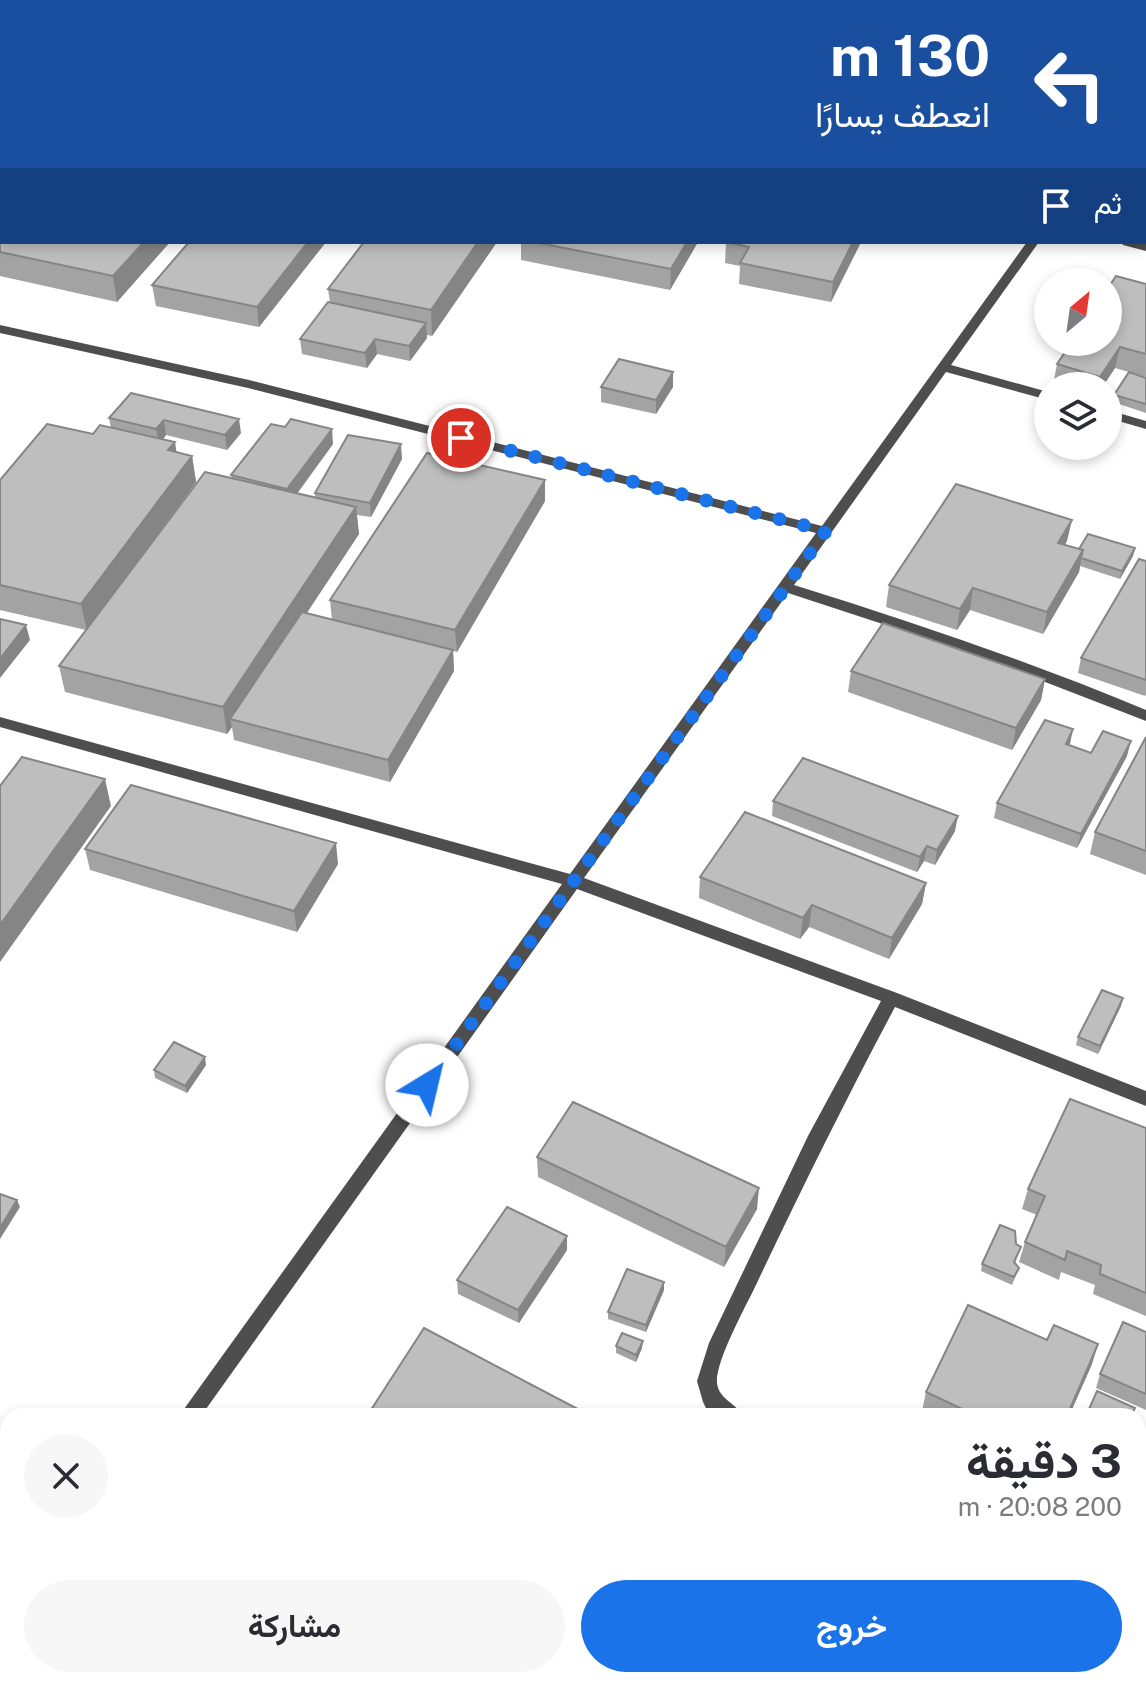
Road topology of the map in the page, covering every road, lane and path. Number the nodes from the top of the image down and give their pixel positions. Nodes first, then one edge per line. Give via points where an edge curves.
1 (1032, 244) edge
2 (0, 329) edge
3 (944, 367) junction
4 (1034, 392) edge
5 (1122, 418) edge
6 (1146, 425) edge
7 (826, 531) junction
8 (785, 587) junction
9 (1146, 716) edge
10 (0, 722) edge
11 (574, 881) junction
12 (891, 998) junction
13 (1146, 1099) edge
14 (195, 1408) edge
15 (721, 1408) edge

1 - 3 street
2 - 7 street via 249,384
3 - 4 street
3 - 7 street
5 - 6 street
7 - 8 street
8 - 9 street via 1094,693
8 - 11 street
10 - 11 street
11 - 12 street
11 - 14 street
12 - 13 street
12 - 15 street via 817,1136 719,1343 707,1381 713,1402

